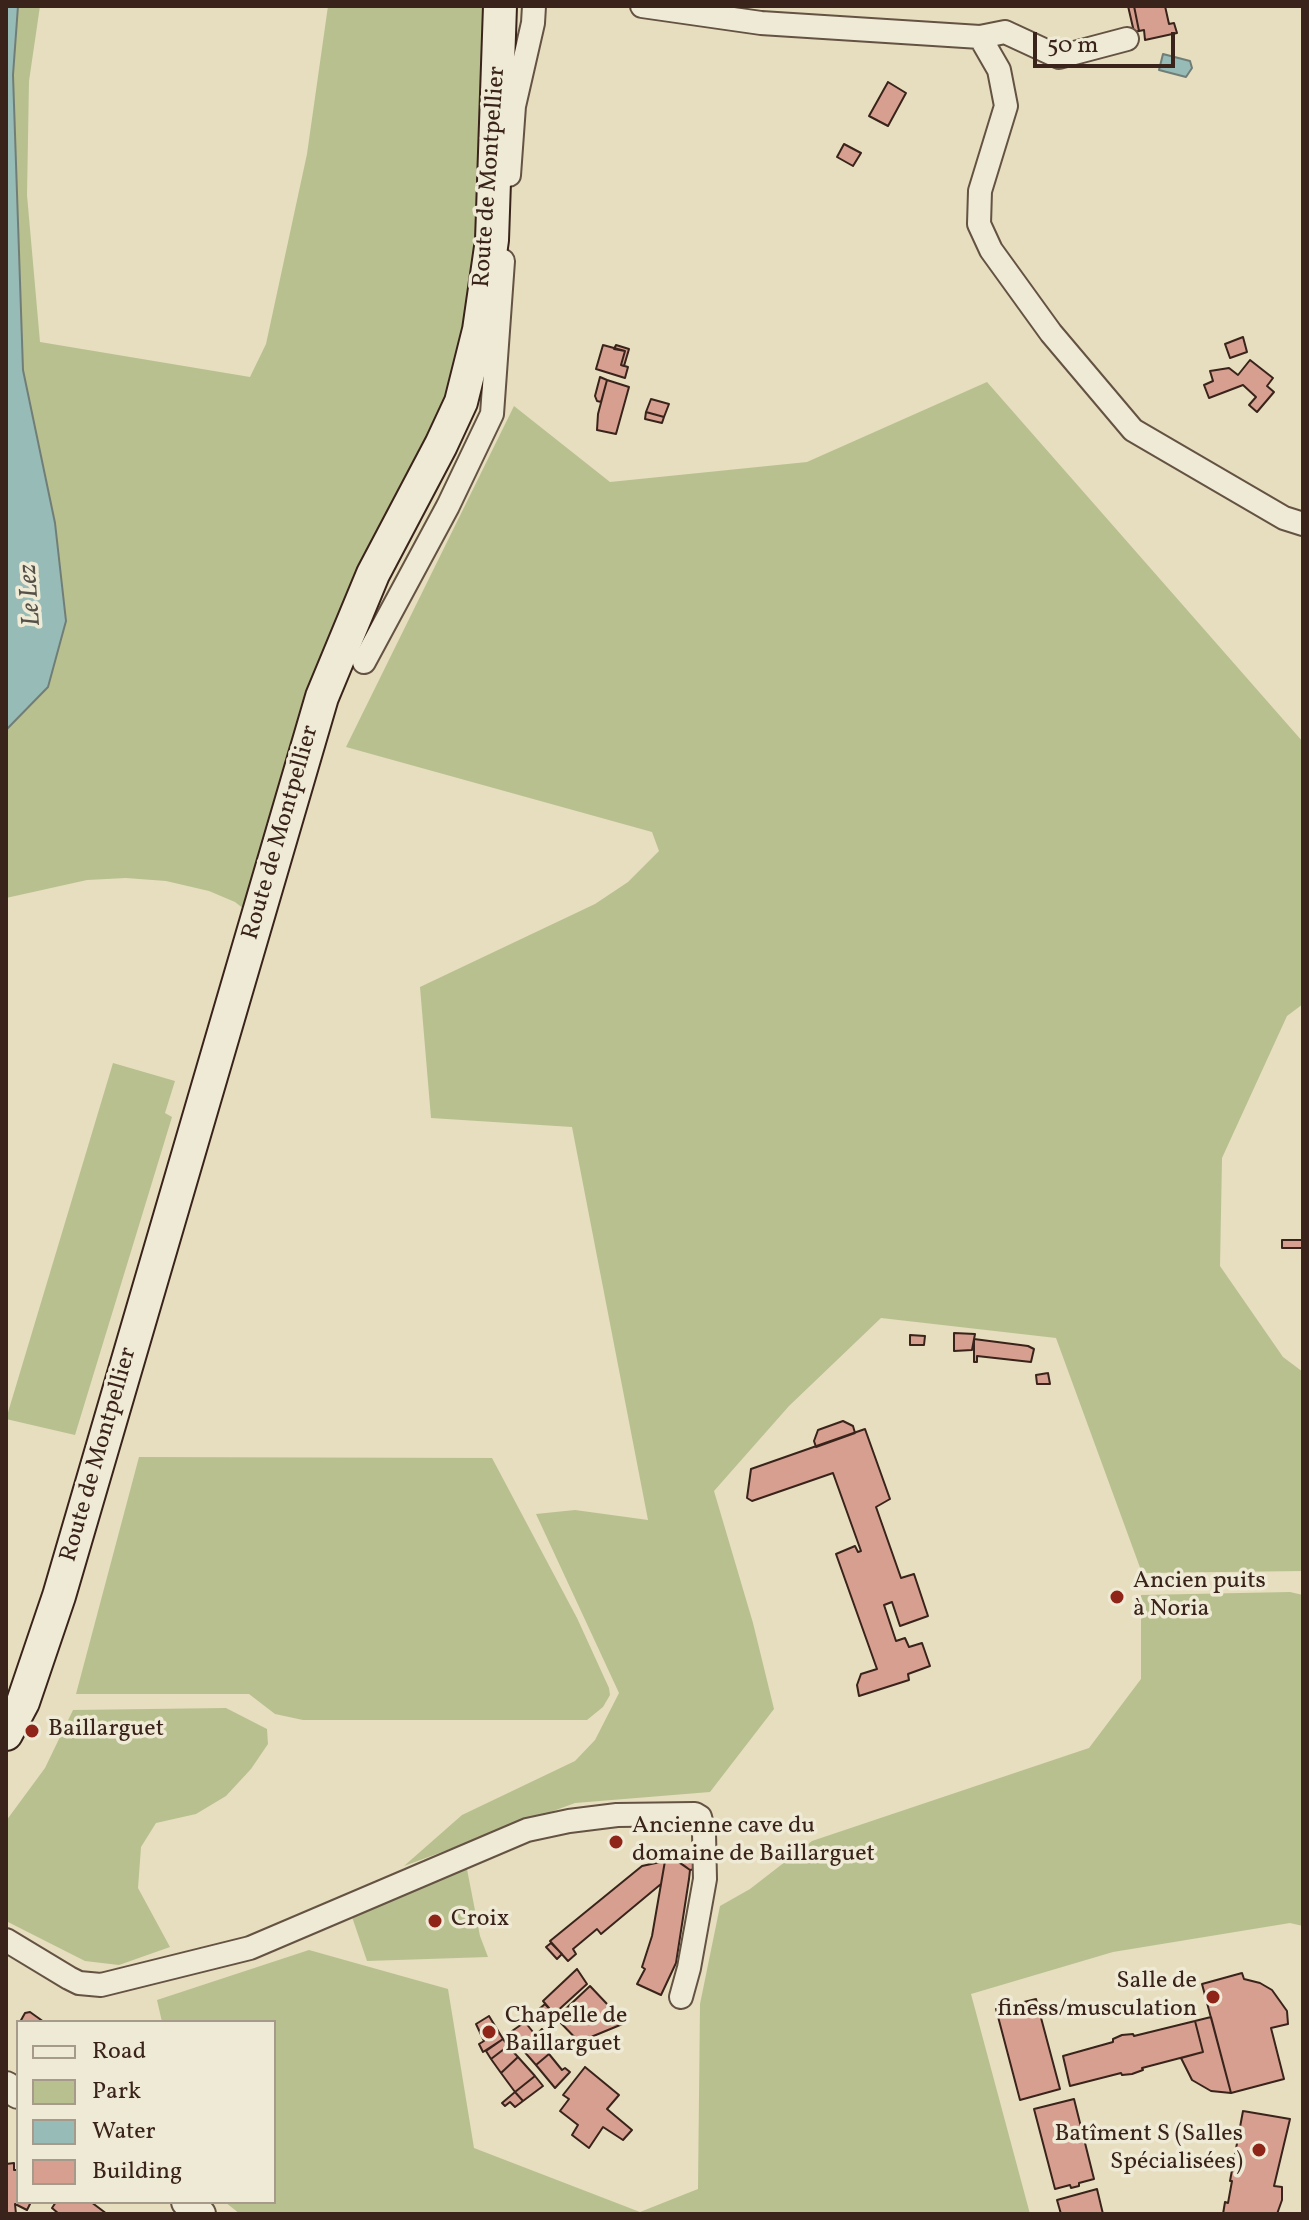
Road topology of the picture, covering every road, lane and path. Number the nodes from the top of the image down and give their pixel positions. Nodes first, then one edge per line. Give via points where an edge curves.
1 (500, 6) edge
2 (534, 6) edge
3 (642, 6) edge
4 (980, 37) junction
5 (1127, 39) dead end
6 (1303, 524) edge
7 (364, 662) dead end
8 (35, 1665) junction
9 (6, 1701) edge
10 (6, 1734) edge
11 (6, 1940) edge
12 (681, 1997) dead end

1 - 8 main road, Route de Montpellier via 492,240 479,330 461,402 373,574 322,697
2 - 7 street via 514,106 492,414
3 - 4 street via 761,23
4 - 5 street via 1005,32 1059,57
4 - 6 street via 999,70 1006,106 980,191 979,224 991,250 1051,333 1133,430
8 - 9 main road, Route de Montpellier
8 - 10 main road, Route de Montpellier
11 - 12 street via 79,1983 101,1985 270,1941 527,1830 582,1819 695,1814 704,1833 705,1879

